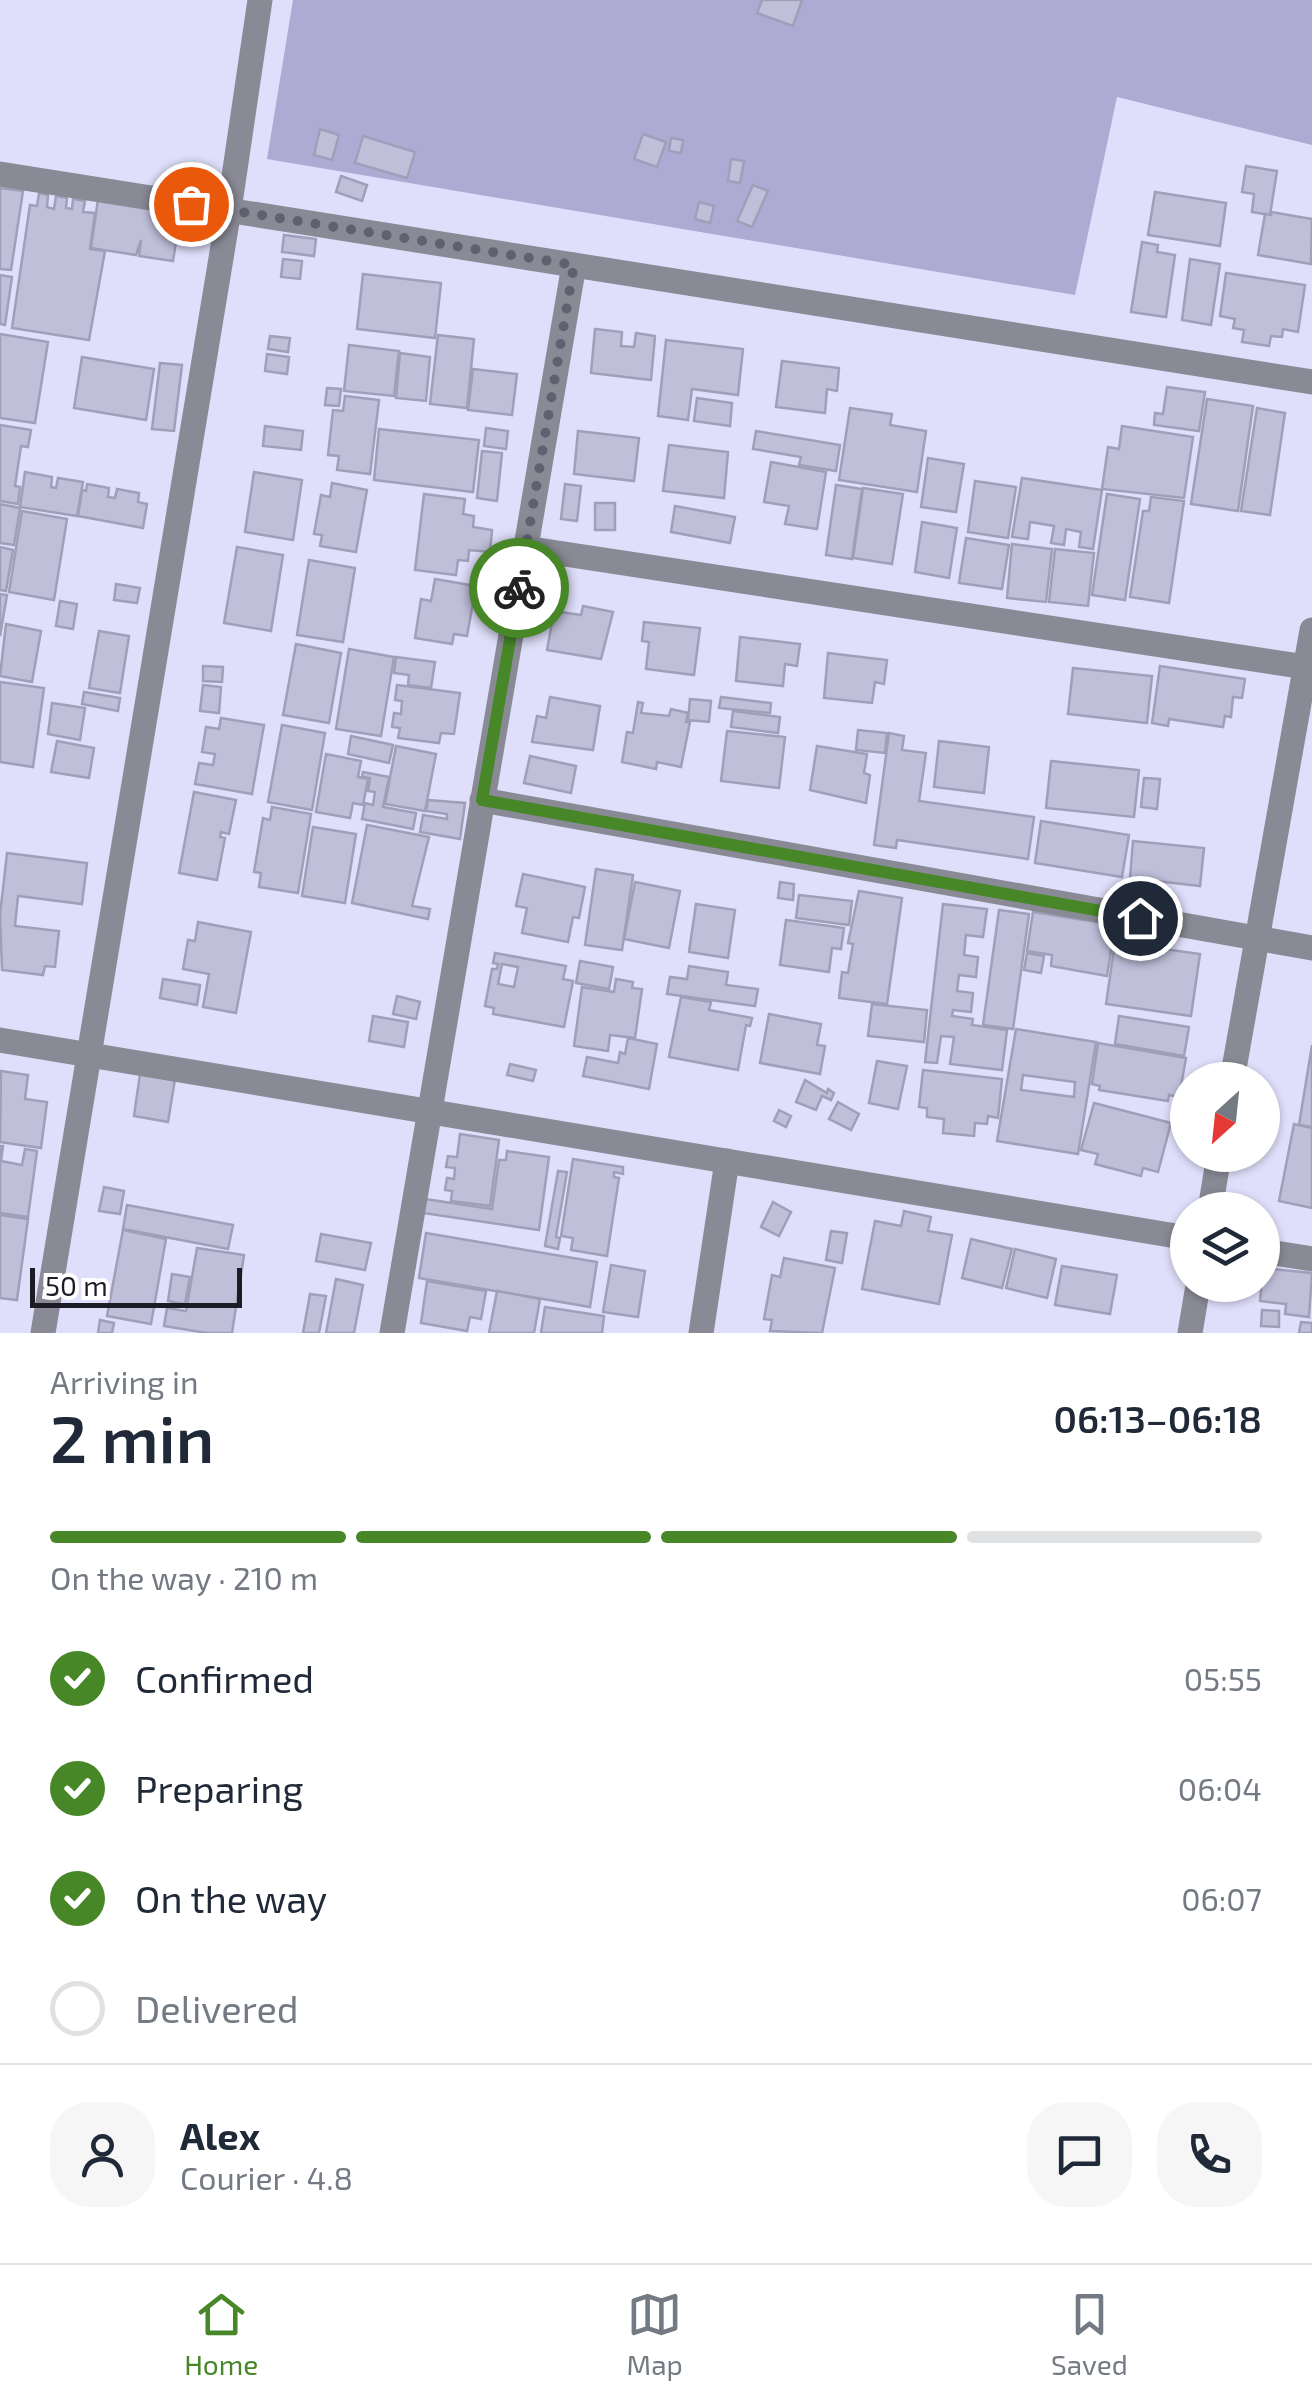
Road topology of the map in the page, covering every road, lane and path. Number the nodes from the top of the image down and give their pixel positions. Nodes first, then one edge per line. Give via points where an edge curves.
1 (260, 0) edge
2 (0, 174) edge
3 (229, 210) junction
4 (574, 265) junction
5 (1312, 382) edge
6 (525, 548) junction
7 (1312, 630) edge
8 (1309, 667) edge
9 (482, 800) junction
10 (1256, 939) junction
11 (1312, 948) edge
12 (0, 1040) edge
13 (88, 1055) junction
14 (1235, 1062) edge
15 (430, 1112) junction
16 (727, 1161) junction
17 (1170, 1235) edge
18 (1280, 1254) edge
19 (1312, 1260) edge
20 (1195, 1302) edge
21 (43, 1333) edge
22 (392, 1333) edge
23 (701, 1333) edge
24 (1190, 1333) edge

1 - 3 street
2 - 3 street
3 - 4 street
3 - 13 street
4 - 5 street
4 - 6 street
6 - 8 street
6 - 9 street
7 - 8 street
8 - 10 street
9 - 10 street
9 - 15 street
10 - 11 street
10 - 14 street
12 - 13 street
13 - 15 street
13 - 21 street
15 - 16 street
15 - 22 street
16 - 17 street
16 - 23 street
18 - 19 street
20 - 24 street

